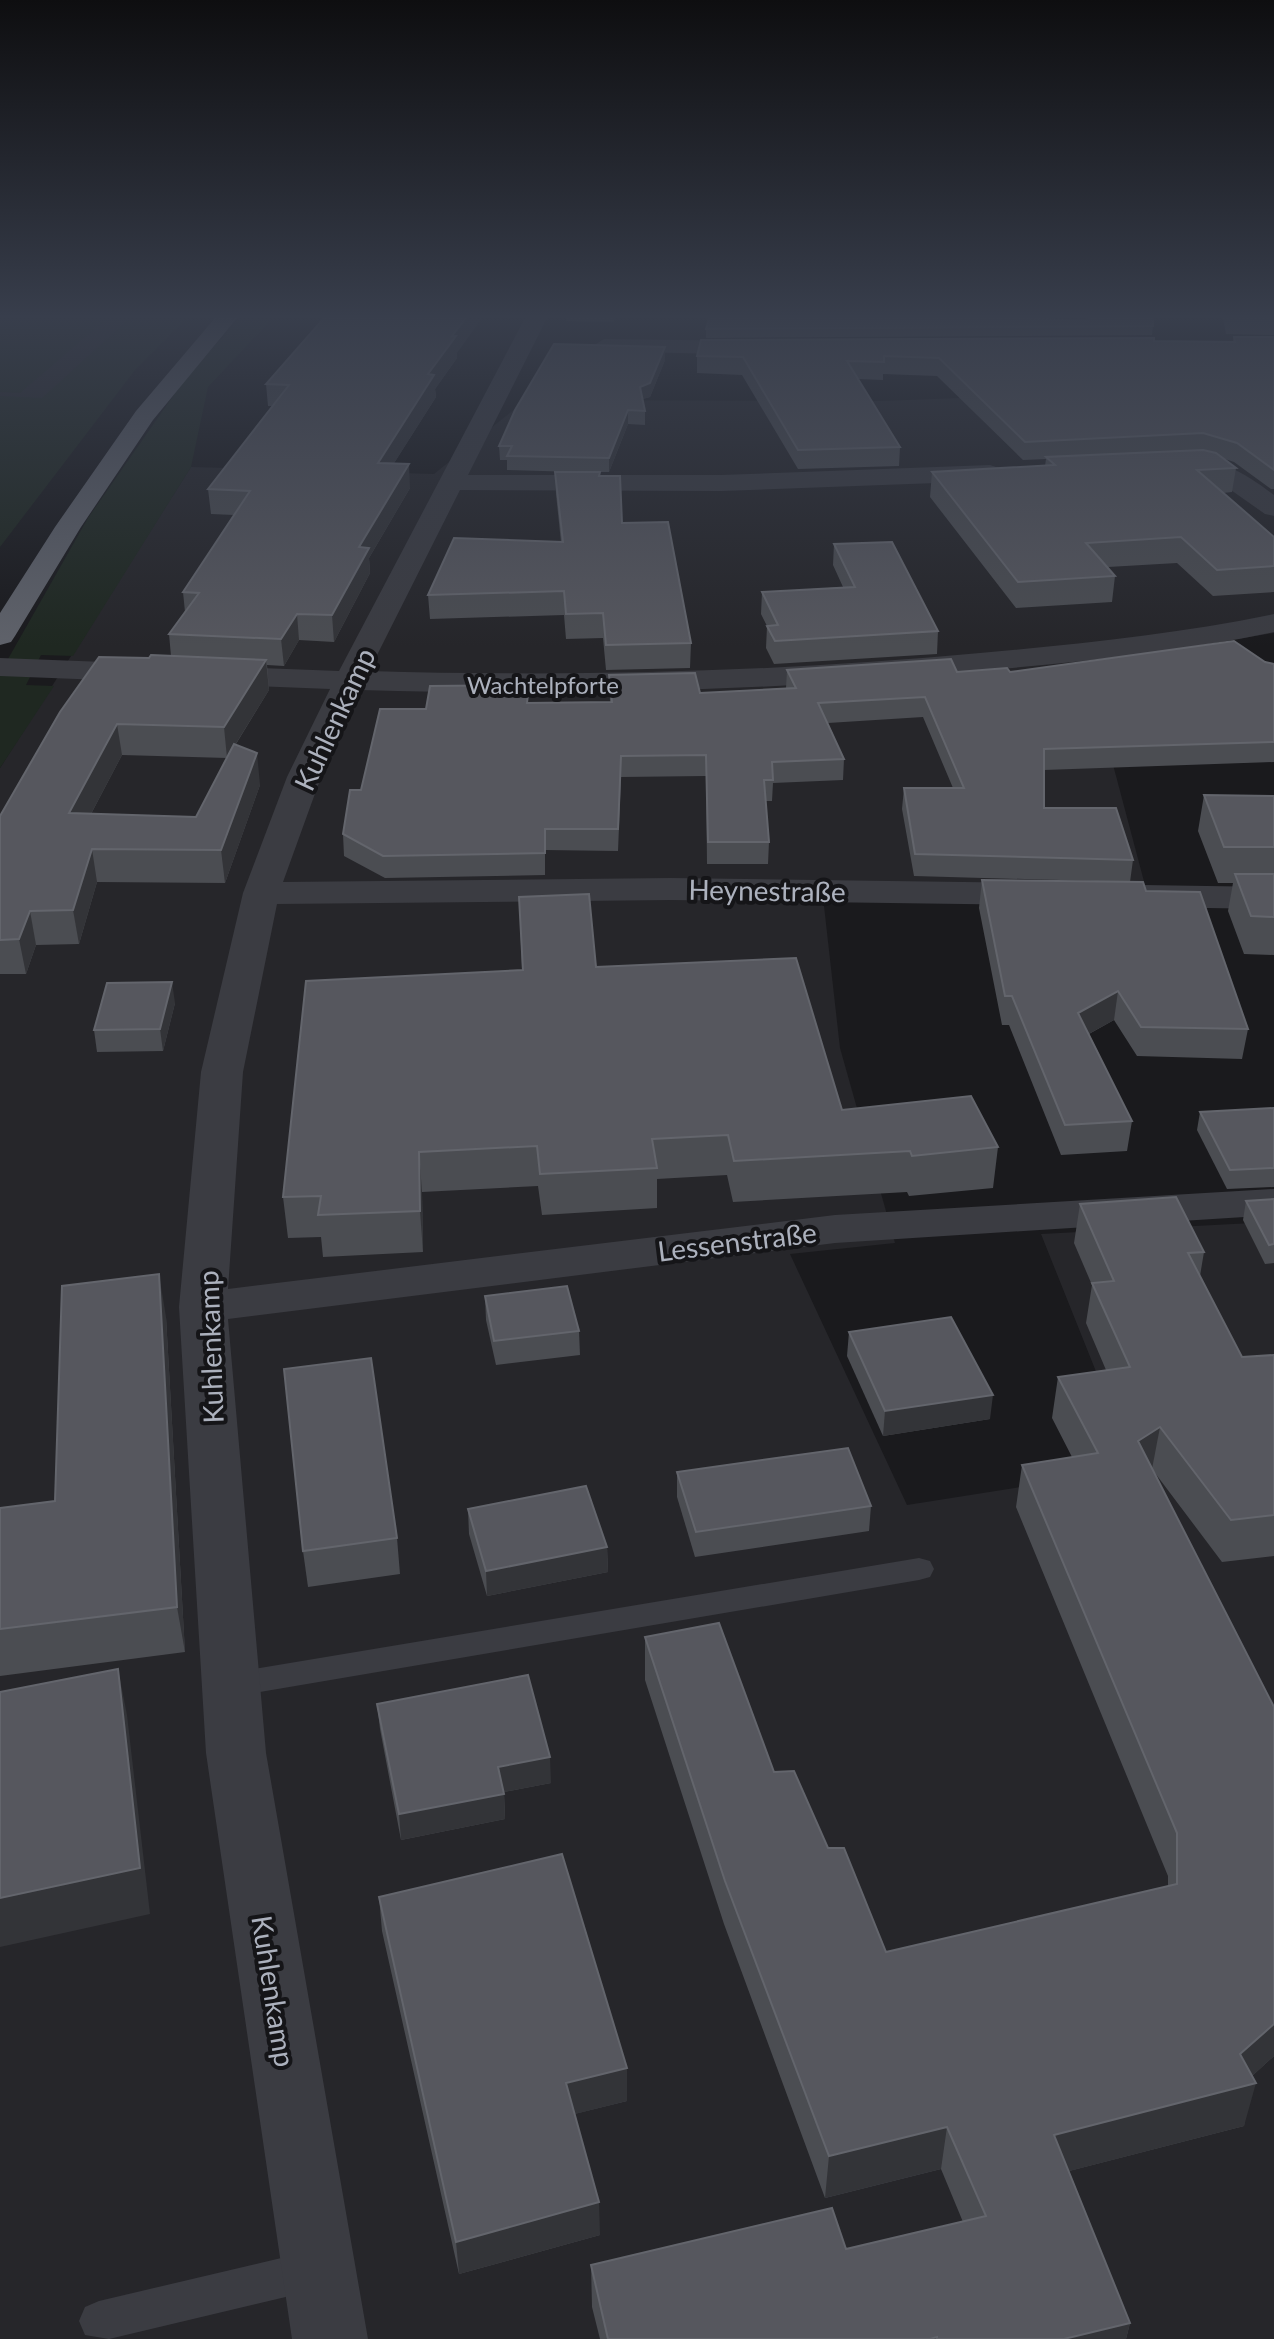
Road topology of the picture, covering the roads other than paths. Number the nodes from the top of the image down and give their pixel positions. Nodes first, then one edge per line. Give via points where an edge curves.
1 (136, 427) edge
2 (482, 427) edge
3 (1160, 463) edge
4 (1017, 471) edge
5 (451, 482) junction
6 (1274, 508) edge
7 (1274, 623) edge
8 (1219, 635) junction
9 (0, 636) edge
10 (1252, 657) edge
11 (0, 667) edge
12 (349, 681) junction
13 (261, 893) junction
14 (1274, 898) edge
15 (1274, 1202) edge
16 (203, 1307) junction
17 (919, 1569) dead end
18 (230, 1685) junction
19 (319, 2270) junction
20 (99, 2321) dead end
21 (330, 2339) edge

1 - 9 highway
2 - 5 street, Kuhlenkamp
3 - 6 street via 1223,469
4 - 5 street via 619,485
5 - 12 street, Kuhlenkamp
7 - 8 street, Wachtelpforte
8 - 10 street
8 - 12 street, Wachtelpforte via 808,677 544,685
11 - 12 street, Wachtelpforte
12 - 13 street, Kuhlenkamp via 304,777
13 - 14 street, Heynestraße via 671,889
13 - 16 street, Kuhlenkamp via 222,1072
15 - 16 street, Lessenstraße via 835,1229
16 - 18 street, Kuhlenkamp
17 - 18 lane
18 - 19 street, Kuhlenkamp via 236,1753
19 - 20 lane
19 - 21 street, Kuhlenkamp

